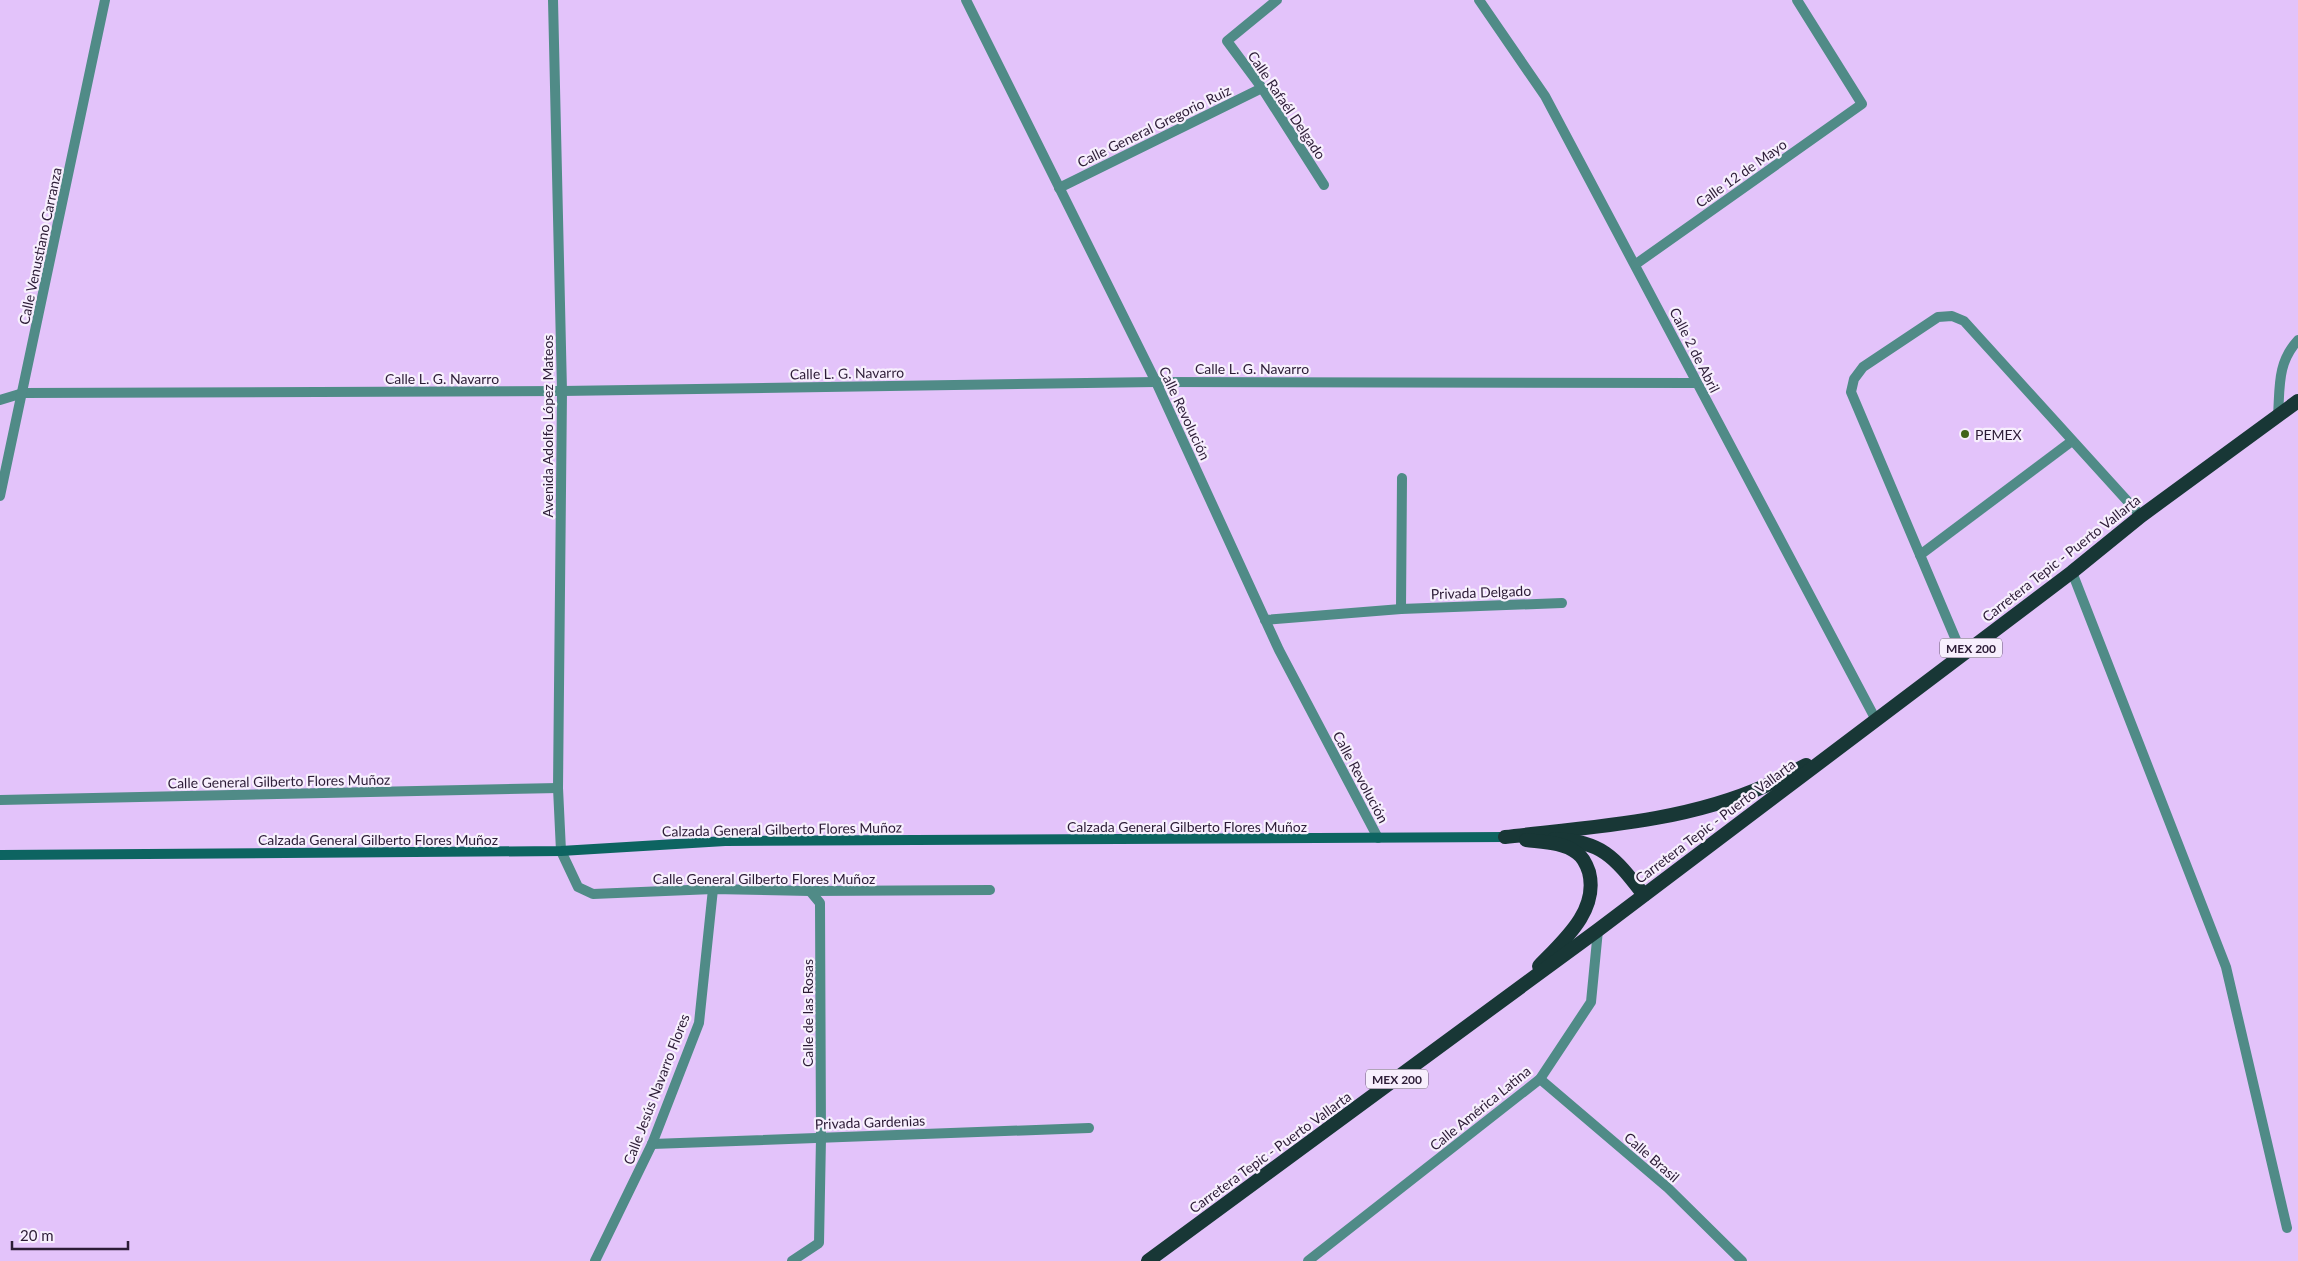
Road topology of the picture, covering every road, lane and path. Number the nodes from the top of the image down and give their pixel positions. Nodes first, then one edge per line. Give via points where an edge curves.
1 (104, 0) edge
2 (553, 0) edge
3 (966, 0) edge
4 (1277, 0) edge
5 (1478, 0) edge
6 (1797, 0) edge
7 (1262, 88) junction
8 (1324, 185) dead end
9 (1059, 188) junction
10 (1636, 264) junction
11 (2298, 340) edge
12 (1156, 382) junction
13 (1696, 383) junction
14 (562, 391) junction
15 (23, 393) junction
16 (0, 400) edge
17 (2298, 402) edge
18 (2278, 416) junction
19 (2072, 441) junction
20 (1402, 478) dead end
21 (0, 496) edge
22 (2141, 516) junction
23 (1920, 555) junction
24 (2072, 572) junction
25 (1562, 603) dead end
26 (1401, 609) junction
27 (1265, 620) junction
28 (1962, 654) junction
29 (1876, 720) junction
30 (1846, 743) junction
31 (558, 788) junction
32 (0, 800) edge
33 (1505, 837) junction
34 (1378, 838) junction
35 (561, 851) junction
36 (0, 855) edge
37 (713, 889) junction
38 (990, 890) dead end
39 (810, 892) junction
40 (1644, 895) junction
41 (1598, 930) junction
42 (1505, 1000) junction
43 (1540, 1079) junction
44 (1090, 1128) dead end
45 (821, 1138) junction
46 (652, 1144) junction
47 (2287, 1228) dead end
48 (595, 1261) edge
49 (792, 1261) edge
50 (1148, 1261) edge
51 (1308, 1261) edge
52 (1742, 1261) edge

1 - 15 street, Calle Venustiano Carranza
2 - 14 street, Avenida Adolfo López Mateos
3 - 9 street, Calle Revolución
4 - 7 street, Calle Rafaél Delgado via 1227,41
5 - 10 street, Calle 2 de Abril via 1545,96
6 - 10 street, Calle 12 de Mayo via 1862,104
7 - 8 street, Calle Rafaél Delgado
7 - 9 street, Calle General Gregorio Ruiz
9 - 12 street, Calle Revolución
10 - 13 street, Calle 2 de Abril
11 - 18 street via 2281,368
12 - 13 street, Calle L. G. Navarro
12 - 14 street, Calle L. G. Navarro
12 - 27 street, Calle Revolución
13 - 29 street, Calle 2 de Abril
14 - 15 street, Calle L. G. Navarro
14 - 31 street, Avenida Adolfo López Mateos
15 - 16 street, Calle L. G. Navarro
15 - 21 street, Calle Venustiano Carranza
17 - 18 highway, Carretera Tepic - Puerto Vallarta / MEX 200
18 - 22 highway, Carretera Tepic - Puerto Vallarta / MEX 200
19 - 22 street
19 - 23 street
19 - 23 street via 1964,321 1952,316 1938,317 1863,367 1854,379 1851,392
20 - 26 street
22 - 24 highway, Carretera Tepic - Puerto Vallarta / MEX 200
23 - 28 street
24 - 28 highway, Carretera Tepic - Puerto Vallarta / MEX 200
24 - 47 street via 2226,967
25 - 26 street, Privada Delgado
26 - 27 street
27 - 34 street, Calle Revolución
28 - 29 highway, Carretera Tepic - Puerto Vallarta / MEX 200
29 - 30 highway, Carretera Tepic - Puerto Vallarta / MEX 200
30 - 33 highway via 1766,786 1715,804 1652,819
30 - 40 highway, Carretera Tepic - Puerto Vallarta / MEX 200
31 - 32 street, Calle General Gilberto Flores Muñoz
31 - 35 street, Avenida Adolfo López Mateos
33 - 34 main road, Calzada General Gilberto Flores Muñoz
33 - 40 highway via 1570,839 1598,847 1622,866
33 - 42 highway via 1558,845 1578,853 1588,866 1591,881 1582,916 1565,939
34 - 35 main road, Calzada General Gilberto Flores Muñoz via 725,841
35 - 36 main road, Calzada General Gilberto Flores Muñoz
35 - 37 street, Calle General Gilberto Flores Muñoz via 578,887 593,894
37 - 39 street, Calle General Gilberto Flores Muñoz
37 - 46 street, Calle Jesús Navarro Flores via 699,1023
38 - 39 street, Calle General Gilberto Flores Muñoz
39 - 45 street, Calle de las Rosas via 820,903
40 - 41 highway, Carretera Tepic - Puerto Vallarta / MEX 200
41 - 42 highway, Carretera Tepic - Puerto Vallarta / MEX 200
41 - 43 street, Calle América Latina via 1591,1002
42 - 50 highway, Carretera Tepic - Puerto Vallarta / MEX 200
43 - 51 street, Calle América Latina
43 - 52 street, Calle Brasil via 1668,1188
44 - 45 street, Privada Gardenias
45 - 46 street, Privada Gardenias
45 - 49 street, Calle de las Rosas via 819,1243
46 - 48 street, Calle Jesús Navarro Flores

